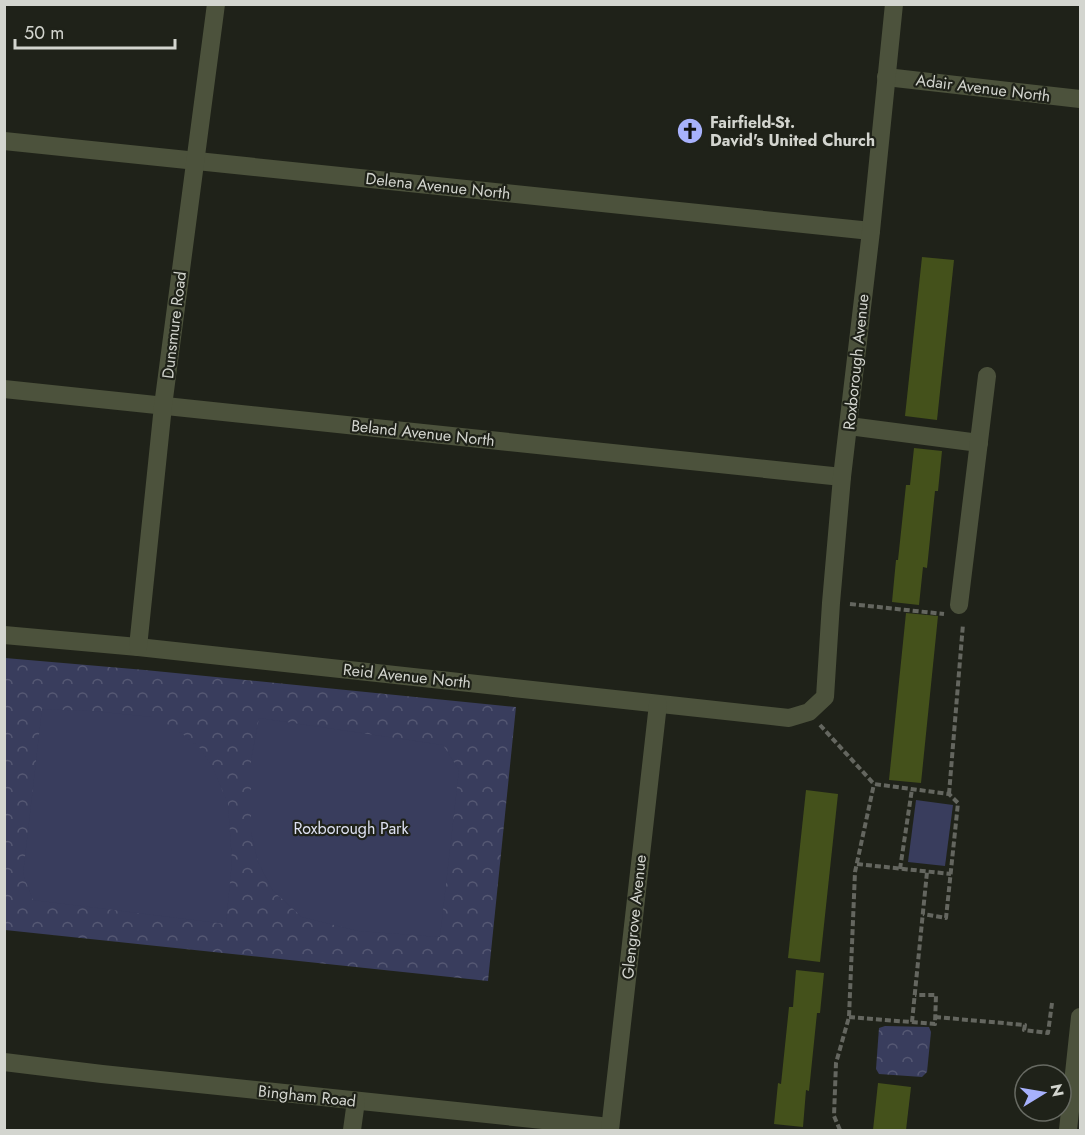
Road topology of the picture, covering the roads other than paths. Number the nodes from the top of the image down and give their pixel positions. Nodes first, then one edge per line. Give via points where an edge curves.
1 (216, 4) edge
2 (894, 4) edge
3 (886, 77) junction
4 (1080, 99) edge
5 (4, 141) edge
6 (195, 160) junction
7 (871, 231) junction
8 (987, 376) dead end
9 (4, 389) edge
10 (163, 406) junction
11 (849, 426) junction
12 (979, 443) junction
13 (842, 477) junction
14 (959, 612) road end
15 (4, 635) edge
16 (138, 646) junction
17 (658, 704) junction
18 (809, 712) joint
19 (1080, 1017) edge
20 (1079, 1052) edge
21 (4, 1062) edge
22 (356, 1101) junction
23 (610, 1129) edge
24 (352, 1131) edge
25 (1068, 1131) edge

1 - 6 street, Dunsmure Road
2 - 3 street, Roxborough Avenue
3 - 4 street, Adair Avenue North
3 - 7 street, Roxborough Avenue
5 - 6 street, Delena Avenue North
6 - 7 street, Delena Avenue North
6 - 10 street, Dunsmure Road
7 - 11 street, Roxborough Avenue
8 - 12 street
9 - 10 street, Beland Avenue North
10 - 13 street, Beland Avenue North
10 - 16 street, Dunsmure Road
11 - 12 street
11 - 13 street, Roxborough Avenue
12 - 14 street
13 - 18 street, Roxborough Avenue via 825,697
15 - 16 street, Reid Avenue North
16 - 17 street, Reid Avenue North
17 - 18 street, Reid Avenue North via 789,718
17 - 23 street, Glengrove Avenue
19 - 20 street
20 - 25 street
21 - 22 street, Bingham Road
22 - 23 street, Bingham Road
22 - 24 street

